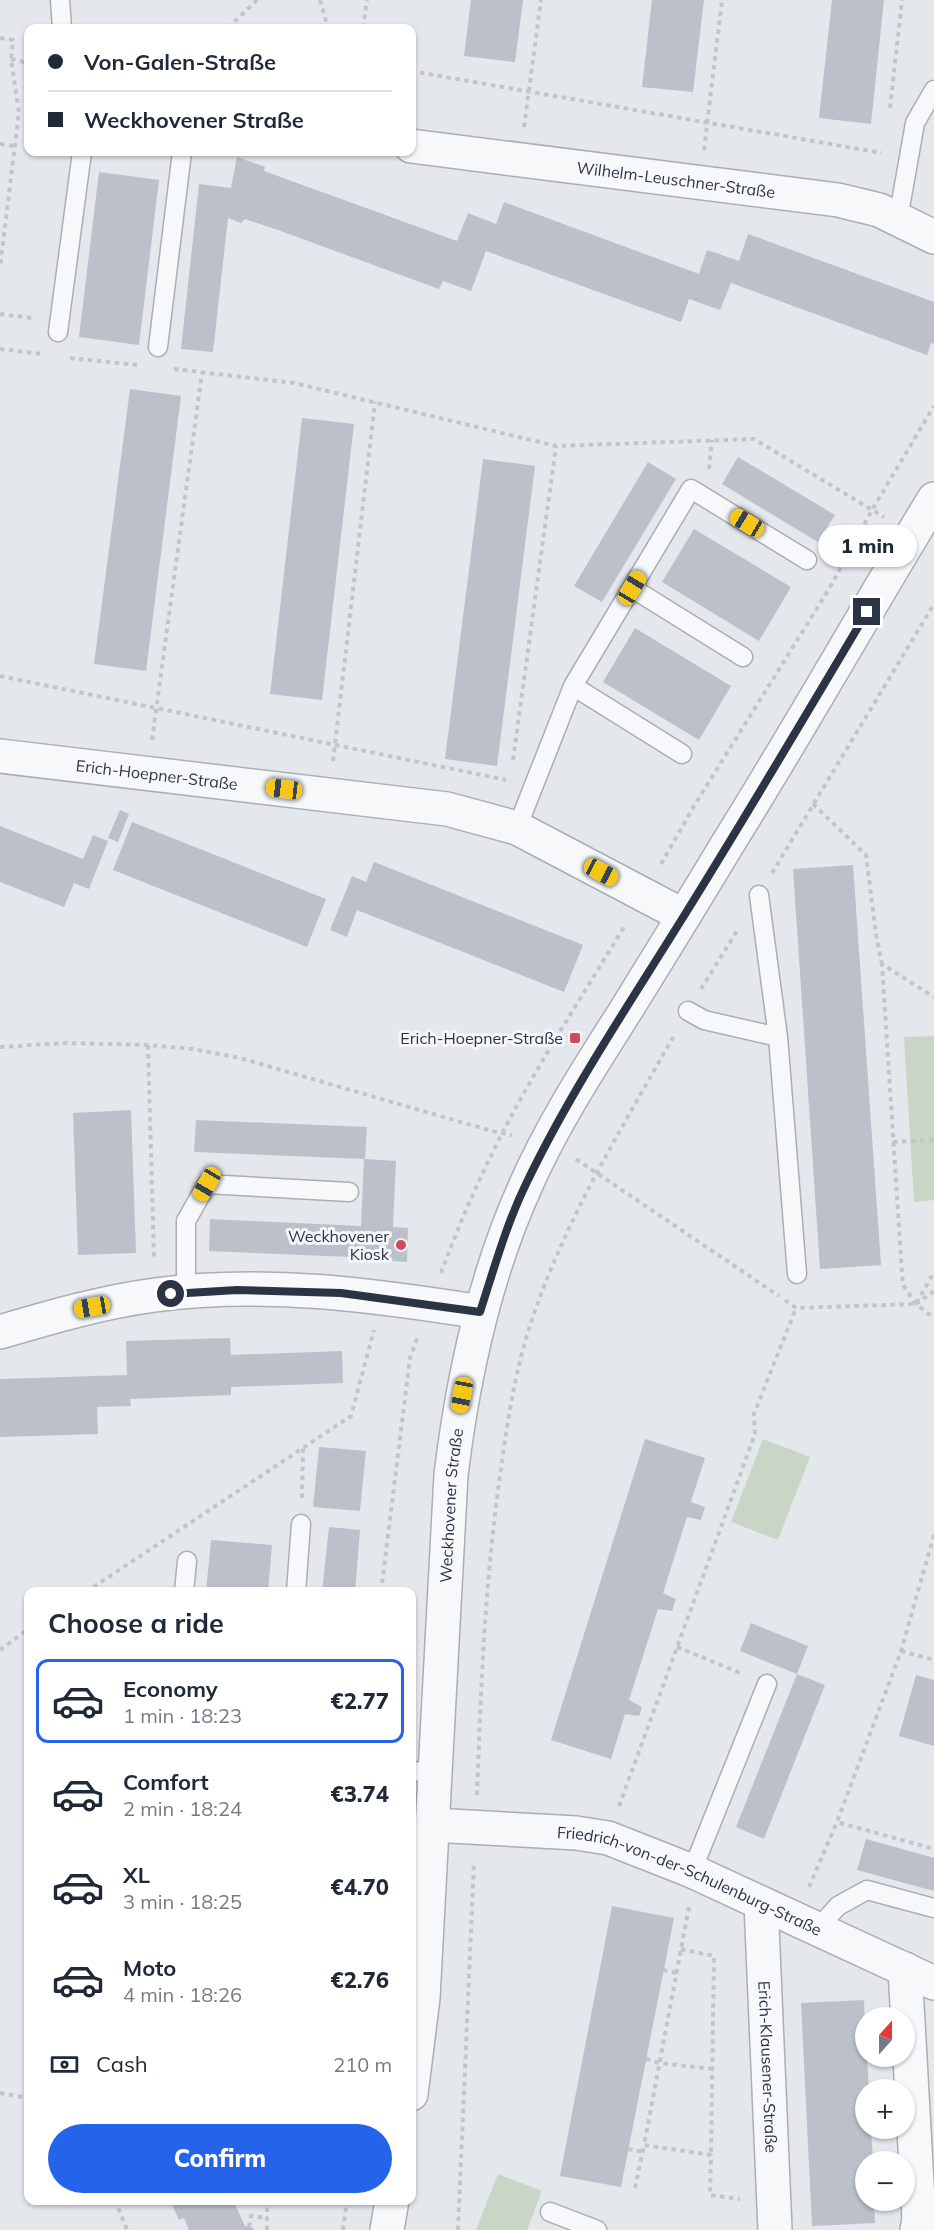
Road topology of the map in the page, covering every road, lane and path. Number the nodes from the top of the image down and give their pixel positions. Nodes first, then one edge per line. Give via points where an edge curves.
1 (60, 0) edge
2 (257, 0) edge
3 (320, 0) edge
4 (367, 0) edge
5 (541, 0) edge
6 (722, 0) edge
7 (62, 24) edge
8 (232, 24) edge
9 (327, 24) edge
10 (364, 24) edge
11 (0, 38) edge
12 (11, 59) junction
13 (24, 62) edge
14 (416, 72) edge
15 (934, 90) edge
16 (529, 92) junction
17 (707, 122) junction
18 (0, 144) edge
19 (15, 146) junction
20 (416, 147) edge
21 (886, 153) dead end
22 (81, 156) edge
23 (182, 156) edge
24 (520, 160) junction
25 (700, 183) junction
26 (898, 219) junction
27 (934, 237) edge
28 (1, 250) edge
29 (0, 267) edge
30 (58, 332) dead end
31 (158, 347) dead end
32 (0, 350) edge
33 (45, 355) dead end
34 (67, 357) dead end
35 (144, 366) dead end
36 (167, 369) dead end
37 (202, 373) junction
38 (375, 402) junction
39 (556, 446) junction
40 (934, 499) edge
41 (912, 534) junction
42 (807, 560) dead end
43 (632, 588) junction
44 (934, 604) edge
45 (743, 657) dead end
46 (0, 676) edge
47 (573, 686) junction
48 (156, 708) junction
49 (335, 745) junction
50 (682, 754) dead end
51 (0, 756) edge
52 (511, 770) dead end
53 (149, 773) junction
54 (329, 795) junction
55 (813, 804) junction
56 (517, 828) junction
57 (759, 895) junction
58 (684, 916) junction
59 (882, 964) junction
60 (934, 997) edge
61 (688, 1011) junction
62 (778, 1037) junction
63 (148, 1045) junction
64 (0, 1047) edge
65 (934, 1140) edge
66 (548, 1141) junction
67 (893, 1142) junction
68 (597, 1172) junction
69 (349, 1192) dead end
70 (934, 1272) edge
71 (797, 1274) dead end
72 (934, 1291) edge
73 (171, 1294) junction
74 (378, 1297) junction
75 (916, 1304) junction
76 (796, 1308) junction
77 (480, 1312) junction
78 (934, 1318) edge
79 (0, 1332) edge
80 (303, 1448) junction
81 (302, 1524) joint
82 (934, 1535) edge
83 (187, 1561) dead end
84 (94, 1587) edge
85 (184, 1587) edge
86 (296, 1587) edge
87 (24, 1632) edge
88 (677, 1647) junction
89 (0, 1650) edge
90 (902, 1651) junction
91 (934, 1660) edge
92 (767, 1684) joint
93 (423, 1772) edge
94 (837, 1822) junction
95 (432, 1825) junction
96 (476, 1827) junction
97 (608, 1839) junction
98 (934, 1849) edge
99 (696, 1873) junction
100 (761, 1903) junction
101 (934, 1908) edge
102 (807, 1923) junction
103 (681, 1949) junction
104 (663, 1970) dead end
105 (676, 1973) junction
106 (920, 1976) edge
107 (416, 2054) edge
108 (646, 2059) dead end
109 (660, 2063) junction
110 (713, 2070) junction
111 (0, 2093) edge
112 (24, 2097) edge
113 (644, 2145) junction
114 (628, 2150) dead end
115 (643, 2152) junction
116 (711, 2155) junction
117 (635, 2188) dead end
118 (117, 2205) edge
119 (267, 2205) edge
120 (346, 2205) edge
121 (392, 2205) edge
122 (550, 2212) dead end
123 (774, 2217) edge
124 (267, 2218) junction
125 (249, 2227) dead end
126 (127, 2230) edge
127 (267, 2230) edge
128 (343, 2230) edge
129 (387, 2230) edge
130 (458, 2230) edge
131 (597, 2230) edge
132 (917, 2230) edge

1 - 7 lane
2 - 8 path
3 - 9 path
4 - 10 path
5 - 16 path
6 - 17 path
11 - 12 path via 13,40
12 - 13 path
12 - 19 path via 19,111
14 - 16 path
15 - 26 lane via 915,123
16 - 17 path
16 - 24 path
17 - 21 path
17 - 25 path
18 - 19 path
19 - 28 path
20 - 24 street, Wilhelm-Leuschner-Straße
22 - 30 lane
23 - 31 lane
24 - 25 street, Wilhelm-Leuschner-Straße
25 - 26 street, Wilhelm-Leuschner-Straße via 838,200
26 - 27 street, Wilhelm-Leuschner-Straße
28 - 29 path
32 - 33 path
34 - 35 path
36 - 37 path
37 - 38 path via 294,383
37 - 48 path
38 - 39 path
38 - 49 path
39 - 41 path via 754,439
39 - 52 path
40 - 41 street, Weckhovener Straße
41 - 58 street, Weckhovener Straße
42 - 43 lane via 691,489
43 - 45 lane
43 - 47 lane
44 - 55 path
46 - 48 path
47 - 50 lane
47 - 56 lane
48 - 49 path
48 - 53 path
49 - 54 path
49 - 56 path via 510,781
51 - 53 street, Erich-Hoepner-Straße
53 - 54 street, Erich-Hoepner-Straße
54 - 56 street, Erich-Hoepner-Straße via 447,808
55 - 57 path
55 - 59 path via 866,855
56 - 58 street, Erich-Hoepner-Straße
57 - 61 path
57 - 62 lane
58 - 66 street, Weckhovener Straße
59 - 60 path
59 - 67 path
61 - 62 lane via 704,1020
61 - 68 path
62 - 71 lane
63 - 64 path via 66,1043
63 - 66 path via 240,1058 492,1131
63 - 73 path
65 - 67 path
66 - 68 path
66 - 77 street, Weckhovener Straße via 506,1233
67 - 75 path via 903,1285
68 - 76 path
68 - 96 path via 558,1251 527,1335 509,1415 486,1605
69 - 73 lane via 207,1184 186,1221
70 - 75 path
72 - 75 path
73 - 74 street via 291,1290
73 - 79 street via 71,1311
74 - 77 street
74 - 80 path via 373,1340 351,1416
75 - 76 path
75 - 78 path
76 - 88 path via 754,1414 754,1434
77 - 93 street, Weckhovener Straße via 451,1475
80 - 81 path
80 - 84 path
81 - 86 lane
82 - 90 path
83 - 85 lane
87 - 89 path
88 - 92 path
88 - 97 path
90 - 91 path
90 - 94 path
92 - 99 lane
93 - 95 street, Weckhovener Straße
94 - 98 path
94 - 102 path
95 - 96 street, Friedrich-von-der-Schulenburg-Straße
95 - 107 street, Weckhovener Straße via 423,1998
96 - 97 street, Friedrich-von-der-Schulenburg-Straße via 576,1833
96 - 130 path
97 - 99 street, Friedrich-von-der-Schulenburg-Straße
99 - 100 street, Friedrich-von-der-Schulenburg-Straße
99 - 103 path
100 - 102 street, Friedrich-von-der-Schulenburg-Straße
100 - 123 street, Erich-Klausener-Straße
101 - 102 lane via 867,1890
102 - 106 street, Friedrich-von-der-Schulenburg-Straße
103 - 105 path
103 - 110 path via 714,1956
104 - 105 path
105 - 109 path
106 - 132 street
108 - 109 path
109 - 110 path
109 - 113 path
110 - 116 path
111 - 112 path
113 - 115 path
113 - 116 path
114 - 115 path
115 - 117 path
116 - 123 path via 710,2195
118 - 126 path
119 - 124 path
120 - 128 path
121 - 129 street
122 - 131 lane
124 - 125 path via 250,2216
124 - 127 path

